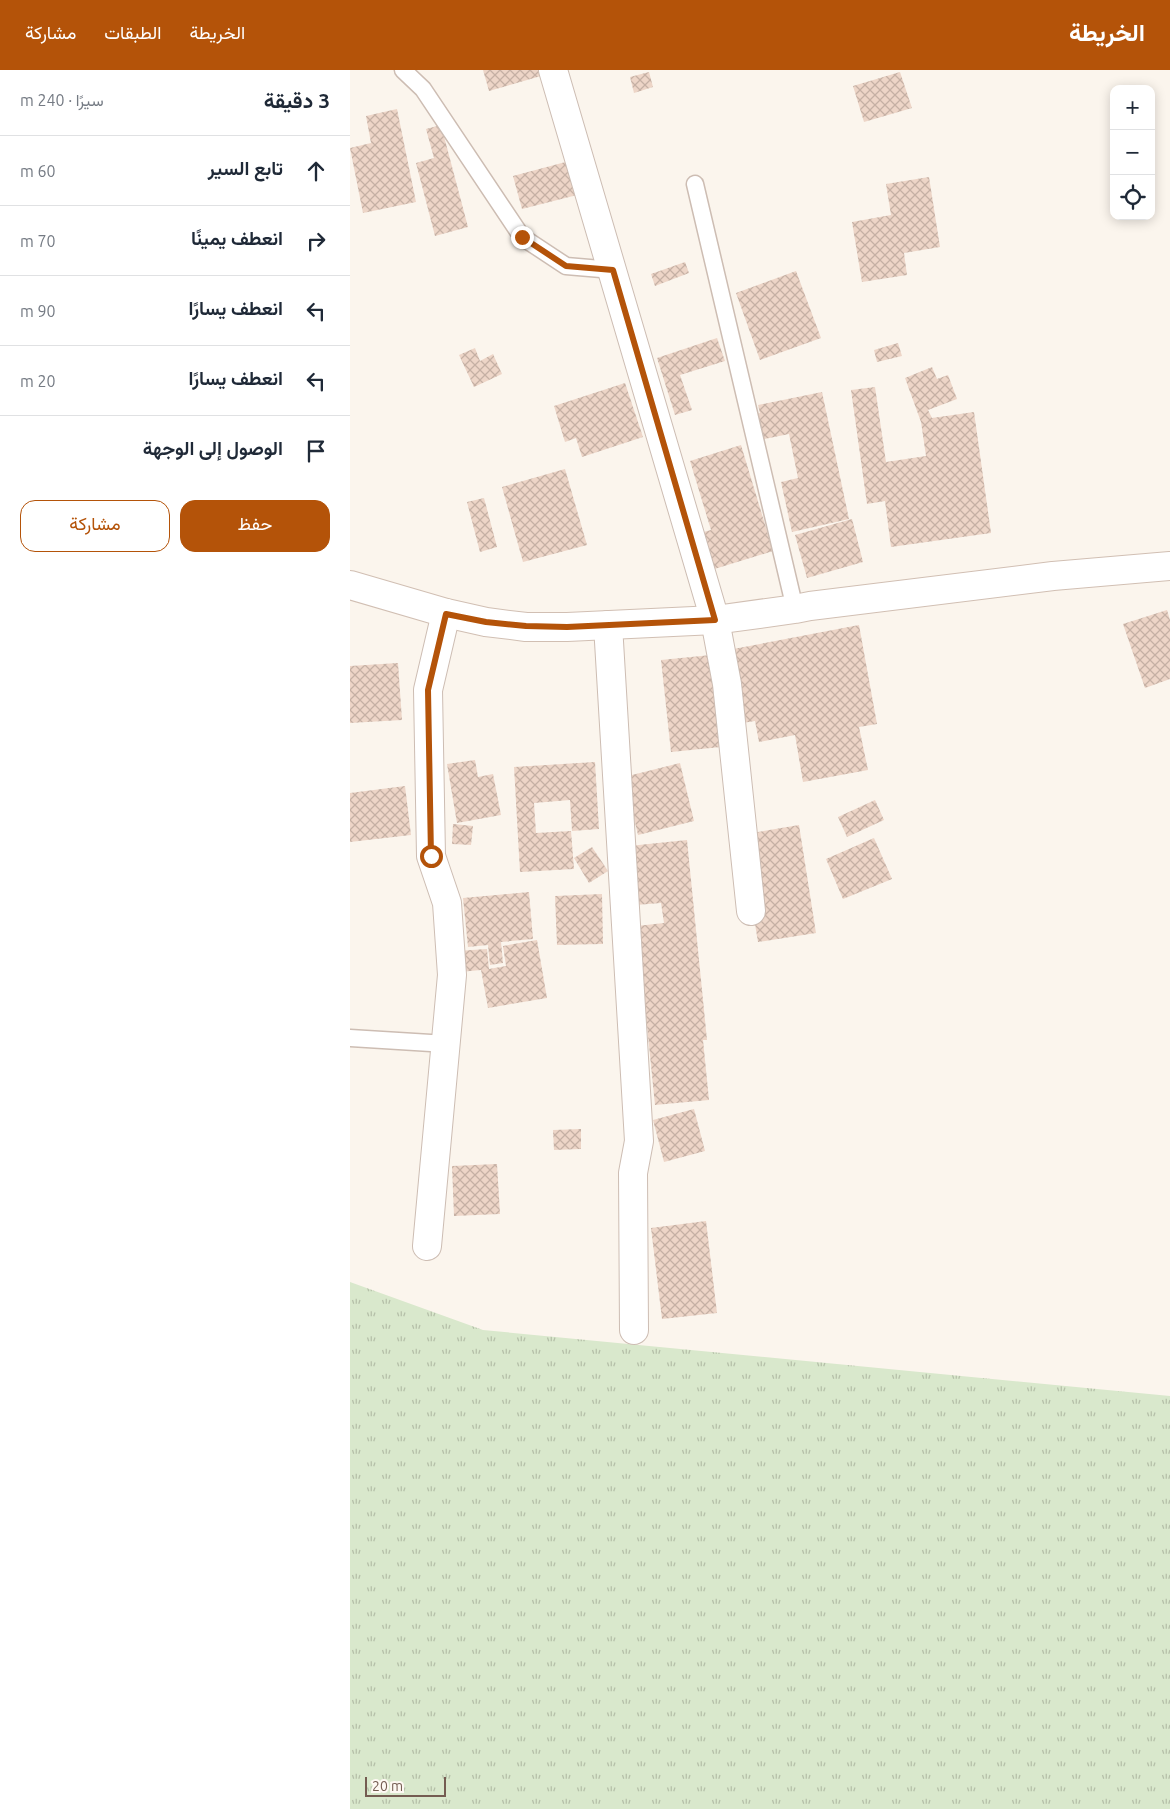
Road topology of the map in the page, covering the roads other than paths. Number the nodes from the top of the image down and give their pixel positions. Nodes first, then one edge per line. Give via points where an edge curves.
1 (403, 70) edge
2 (553, 70) edge
3 (695, 184) dead end
4 (613, 270) junction
5 (1170, 566) edge
6 (350, 585) edge
7 (794, 609) junction
8 (446, 614) junction
9 (715, 620) junction
10 (608, 625) junction
11 (751, 912) dead end
12 (350, 1038) edge
13 (447, 1044) junction
14 (427, 1246) dead end
15 (634, 1330) dead end

1 - 4 lane via 423,89 522,237 566,266
2 - 4 street
3 - 7 lane
4 - 9 street
5 - 7 street via 972,585
6 - 8 street
7 - 9 street
8 - 10 street via 526,626
8 - 13 street via 428,690 431,856 446,903 452,975
9 - 10 street
9 - 11 street via 727,684
10 - 15 street via 639,1141 633,1173
12 - 13 lane
13 - 14 street

